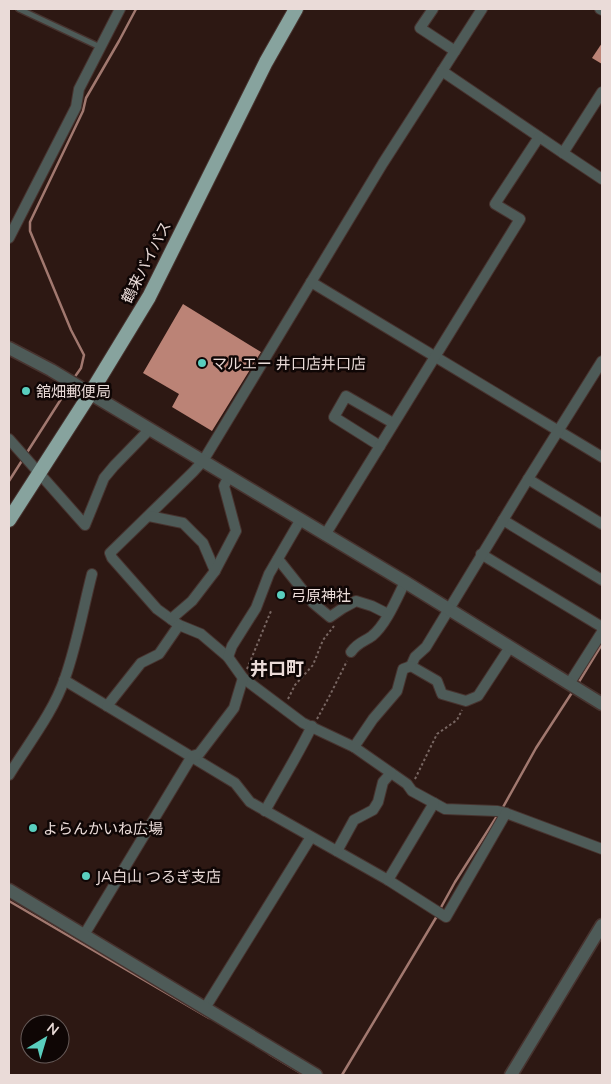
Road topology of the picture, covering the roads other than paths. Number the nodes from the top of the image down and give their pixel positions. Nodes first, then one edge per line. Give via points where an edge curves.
1 (19, 9) edge
2 (120, 9) edge
3 (296, 9) edge
4 (433, 9) edge
5 (482, 9) edge
6 (100, 47) junction
7 (455, 51) junction
8 (442, 71) junction
9 (602, 92) edge
10 (539, 137) junction
11 (563, 153) junction
12 (602, 179) edge
13 (9, 238) edge
14 (311, 282) junction
15 (9, 348) edge
16 (434, 356) junction
17 (602, 361) edge
18 (90, 394) junction
19 (393, 423) junction
20 (150, 429) junction
21 (558, 430) junction
22 (9, 439) edge
23 (380, 446) junction
24 (602, 457) edge
25 (203, 461) junction
26 (39, 473) junction
27 (229, 476) junction
28 (528, 478) junction
29 (149, 516) junction
30 (301, 519) junction
31 (9, 520) edge
32 (502, 520) junction
33 (602, 524) edge
34 (325, 535) junction
35 (482, 554) junction
36 (278, 559) junction
37 (215, 571) junction
38 (92, 574) dead end
39 (602, 580) edge
40 (405, 582) junction
41 (448, 610) junction
42 (388, 614) junction
43 (175, 622) junction
44 (602, 627) edge
45 (602, 632) edge
46 (510, 647) junction
47 (351, 652) road end
48 (228, 656) junction
49 (411, 666) junction
50 (243, 678) junction
51 (64, 680) junction
52 (573, 687) junction
53 (602, 704) edge
54 (107, 706) junction
55 (312, 726) junction
56 (354, 747) junction
57 (192, 756) junction
58 (391, 772) junction
59 (9, 775) edge
60 (434, 803) junction
61 (265, 811) junction
62 (502, 812) junction
63 (311, 837) junction
64 (602, 849) edge
65 (337, 852) junction
66 (388, 880) junction
67 (9, 890) edge
68 (602, 925) edge
69 (84, 935) junction
70 (205, 1008) junction
71 (316, 1075) edge
72 (511, 1075) edge

1 - 6 lane
2 - 6 street
3 - 18 highway, 鶴来バイパス via 266,62 149,297
4 - 7 street via 420,28
5 - 7 street
6 - 13 street via 79,89 76,107
7 - 8 street
8 - 10 street
8 - 14 street
9 - 11 street
10 - 11 street
10 - 16 street via 496,204 520,219
11 - 12 street
14 - 16 street
14 - 25 street
15 - 18 street
16 - 19 street
16 - 21 street
17 - 21 street
18 - 20 street
18 - 26 highway, 鶴来バイパス
19 - 23 street
19 - 23 street via 346,396 334,417
20 - 25 street
20 - 26 street via 104,478 85,525
21 - 24 street
21 - 28 street
22 - 26 street
23 - 34 street
25 - 27 street
25 - 29 street
26 - 31 highway, 鶴来バイパス
27 - 30 street
27 - 37 street via 224,486 236,531
28 - 32 street
28 - 33 street
29 - 37 street via 183,523 203,543
29 - 43 street via 110,553 158,609
30 - 34 street
30 - 36 street
32 - 35 street
32 - 39 street
34 - 40 street
35 - 41 street
35 - 44 street
36 - 42 street via 313,604 330,617 356,602
36 - 48 street via 268,574 256,608
37 - 43 street
38 - 51 street via 80,630
40 - 41 street
40 - 42 street
41 - 46 street
41 - 49 street
42 - 47 street via 372,636 357,644
43 - 48 street via 201,634
43 - 54 street via 159,654 141,663
45 - 52 street
46 - 49 street via 478,696 466,700 442,694 437,681
46 - 52 street
48 - 50 street
49 - 56 street via 402,669 397,691
50 - 55 street
50 - 57 street via 234,708 199,754
51 - 54 street
51 - 59 street
52 - 53 street
54 - 57 street
55 - 56 street
55 - 61 street
56 - 58 street
57 - 61 street via 235,783 250,802
57 - 69 street
58 - 60 street
58 - 65 street via 383,782 373,810 354,820
60 - 62 street via 445,809
60 - 66 street
61 - 63 street
62 - 64 street
62 - 66 street via 446,917
63 - 65 street
63 - 70 street
65 - 66 street
67 - 69 street
68 - 72 street
69 - 70 street
70 - 71 street

